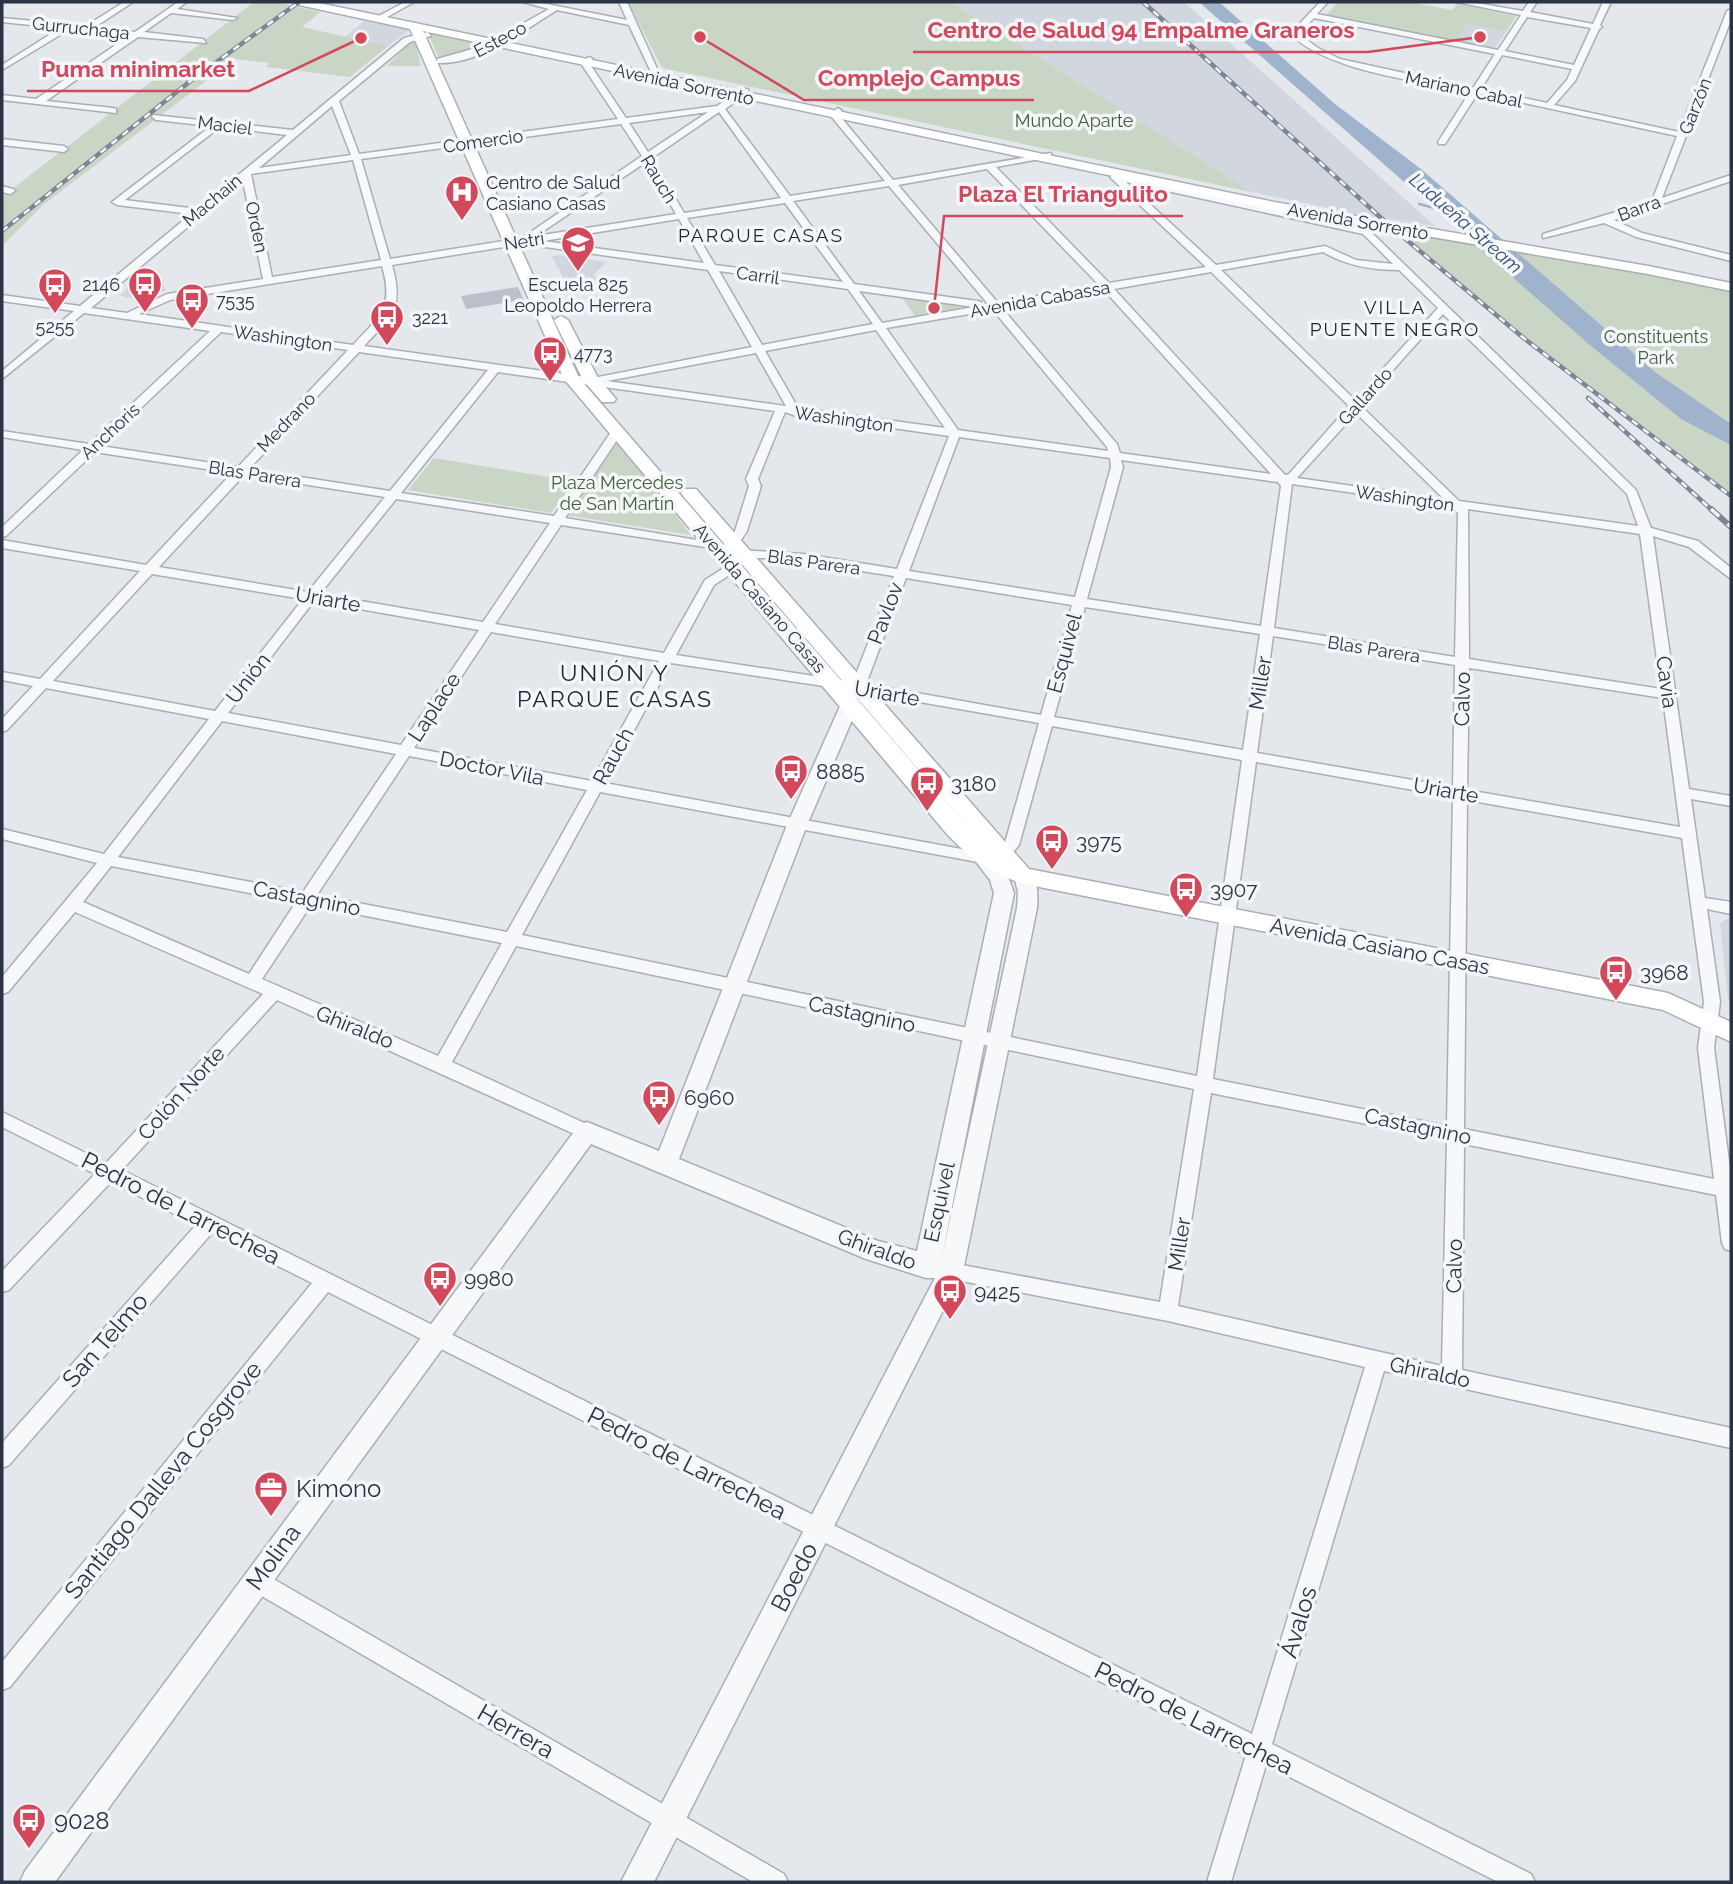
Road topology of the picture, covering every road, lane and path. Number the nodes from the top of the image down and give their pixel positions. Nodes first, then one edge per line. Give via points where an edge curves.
1 (129, 2) edge
2 (183, 2) edge
3 (299, 2) edge
4 (317, 2) edge
5 (410, 2) edge
6 (527, 2) edge
7 (623, 2) edge
8 (1324, 2) edge
9 (1460, 2) edge
10 (1533, 2) edge
11 (1607, 2) edge
12 (334, 5) edge
13 (556, 8) junction
14 (1731, 10) edge
15 (170, 11) junction
16 (1525, 14) junction
17 (1312, 15) junction
18 (380, 17) junction
19 (233, 18) dead end
20 (2, 20) edge
21 (632, 23) junction
22 (68, 27) junction
23 (1598, 27) junction
24 (87, 29) junction
25 (424, 29) junction
26 (136, 34) junction
27 (203, 41) dead end
28 (497, 42) junction
29 (1500, 54) junction
30 (440, 61) junction
31 (587, 61) junction
32 (2, 68) edge
33 (1577, 68) junction
34 (652, 74) junction
35 (1474, 91) junction
36 (742, 93) junction
37 (2, 98) edge
38 (334, 99) junction
39 (38, 102) junction
40 (1549, 107) junction
41 (720, 108) junction
42 (113, 111) dead end
43 (836, 113) junction
44 (156, 117) dead end
45 (623, 120) junction
46 (219, 124) junction
47 (293, 133) junction
48 (1684, 135) junction
49 (2, 142) edge
50 (472, 142) junction
51 (1442, 142) dead end
52 (64, 149) dead end
53 (1043, 157) junction
54 (648, 158) junction
55 (357, 159) junction
56 (990, 166) junction
57 (246, 172) junction
58 (1113, 175) junction
59 (1731, 178) edge
60 (891, 183) junction
61 (785, 198) junction
62 (1656, 202) junction
63 (198, 212) junction
64 (681, 216) junction
65 (1605, 220) junction
66 (1364, 227) junction
67 (1546, 236) dead end
68 (516, 242) junction
69 (1579, 258) joint
70 (1731, 258) edge
71 (387, 262) junction
72 (710, 267) junction
73 (1403, 267) junction
74 (1213, 268) junction
75 (268, 281) junction
76 (1107, 287) junction
77 (1731, 287) edge
78 (853, 289) junction
79 (2, 298) edge
80 (995, 307) junction
81 (1443, 308) junction
82 (80, 309) junction
83 (128, 316) junction
84 (880, 326) junction
85 (218, 329) junction
86 (357, 349) junction
87 (759, 349) junction
88 (495, 368) junction
89 (2, 376) edge
90 (582, 380) junction
91 (1357, 406) junction
92 (780, 411) junction
93 (796, 413) junction
94 (617, 431) junction
95 (2, 434) edge
96 (955, 434) junction
97 (91, 449) junction
98 (1115, 457) junction
99 (238, 472) junction
100 (1283, 480) junction
101 (393, 495) junction
102 (1457, 505) junction
103 (557, 521) junction
104 (1646, 531) junction
105 (2, 533) edge
106 (2, 544) edge
107 (732, 552) junction
108 (149, 568) junction
109 (900, 575) junction
110 (1731, 575) edge
111 (312, 596) junction
112 (1078, 602) junction
113 (488, 626) junction
114 (1268, 632) junction
115 (668, 658) junction
116 (1463, 663) junction
117 (2, 676) edge
118 (42, 684) junction
119 (833, 684) junction
120 (854, 695) junction
121 (1669, 695) junction
122 (218, 717) junction
123 (1045, 722) junction
124 (2, 727) edge
125 (404, 752) junction
126 (1248, 757) junction
127 (596, 788) junction
128 (1461, 793) junction
129 (1683, 793) junction
130 (1731, 801) edge
131 (797, 825) junction
132 (2, 834) edge
133 (1689, 834) junction
134 (993, 856) junction
135 (108, 860) junction
136 (1024, 876) junction
137 (308, 898) junction
138 (1698, 902) junction
139 (73, 904) junction
140 (1731, 908) edge
141 (1226, 915) junction
142 (512, 939) junction
143 (1459, 961) junction
144 (251, 983) junction
145 (2, 988) edge
146 (734, 988) junction
147 (272, 993) junction
148 (1721, 1028) edge
149 (974, 1038) junction
150 (998, 1041) junction
151 (443, 1063) junction
152 (1204, 1083) junction
153 (2, 1119) edge
154 (587, 1132) junction
155 (1457, 1134) junction
156 (665, 1166) junction
157 (109, 1172) junction
158 (1724, 1189) junction
159 (209, 1223) junction
160 (1731, 1243) edge
161 (938, 1269) junction
162 (324, 1281) junction
163 (2, 1284) edge
164 (1168, 1312) junction
165 (436, 1336) junction
166 (1377, 1361) junction
167 (1452, 1377) junction
168 (1731, 1438) edge
169 (2, 1458) edge
170 (818, 1529) junction
171 (256, 1580) junction
172 (2, 1679) edge
173 (1260, 1751) junction
174 (669, 1820) junction
175 (36, 1882) edge
176 (637, 1882) edge
177 (776, 1882) edge
178 (1219, 1882) edge
179 (1523, 1882) edge

1 - 24 street
2 - 15 street
3 - 12 main road, Avenida Sorrento
4 - 12 main road, Avenida Sorrento
5 - 18 street
6 - 13 street
7 - 21 street
8 - 17 street, Mariano Cabal
9 - 16 street
10 - 16 street
11 - 23 street
12 - 18 main road, Avenida Sorrento
13 - 21 street
13 - 28 street, Esteco
14 - 48 street, Garzón
15 - 19 street
15 - 26 street
16 - 23 street
16 - 29 street
17 - 29 street
17 - 35 street, Mariano Cabal via 1294,34 1327,56
18 - 25 main road, Avenida Sorrento
20 - 22 street, Gurruchaga
21 - 34 street
22 - 24 street, Gurruchaga
22 - 32 street
23 - 33 street
24 - 26 street, Gurruchaga
25 - 28 main road, Avenida Sorrento
25 - 30 main road, Avenida Casiano Casas
25 - 38 street, Machain
25 - 50 main road, Avenida Casiano Casas
26 - 27 street, Gurruchaga
26 - 39 street
28 - 30 street, Esteco via 468,56
28 - 31 main road, Avenida Sorrento
29 - 33 street
29 - 35 street
30 - 50 main road, Avenida Casiano Casas
31 - 34 main road, Avenida Sorrento
31 - 45 street, Rauch
33 - 40 street via 1572,81
34 - 36 main road, Avenida Sorrento
35 - 40 street, Mariano Cabal
35 - 51 street
36 - 41 street
36 - 43 main road, Avenida Sorrento
37 - 39 street
38 - 47 street, Machain
38 - 55 street, Medrano
39 - 42 street
40 - 48 street, Mariano Cabal
41 - 45 street, Comercio
41 - 54 street
41 - 61 street
43 - 53 main road, Avenida Sorrento
43 - 60 street
44 - 46 street, Maciel
45 - 50 street, Comercio
45 - 54 street, Rauch
46 - 47 street, Maciel
46 - 63 street via 117,202
47 - 57 street, Machain
48 - 62 street, Garzón
49 - 52 street
50 - 55 street, Comercio
50 - 68 main road, Avenida Casiano Casas
53 - 56 street, Netri
53 - 58 main road, Avenida Sorrento
54 - 64 street, Rauch
54 - 68 street
55 - 57 street, Comercio
55 - 71 street, Medrano
56 - 60 street, Netri
56 - 76 street
57 - 63 street, Machain
57 - 75 street, Orden
58 - 66 main road, Avenida Sorrento
58 - 74 street
59 - 62 street, Barra
60 - 61 street, Netri
60 - 80 street
61 - 64 street, Netri
61 - 78 street
62 - 65 street, Barra
63 - 82 street, Machain
64 - 68 street, Netri
64 - 72 street, Rauch
65 - 67 street, Barra
65 - 70 street via 1639,234
66 - 69 main road, Avenida Sorrento
66 - 73 street, Cavia
68 - 71 street, Netri
68 - 72 street, Carril
68 - 90 main road, Avenida Casiano Casas
69 - 77 main road, Avenida Sorrento
71 - 75 street, Netri
71 - 86 street, Medrano via 394,291 386,316
72 - 78 street, Carril
72 - 87 street, Rauch
73 - 74 street, Avenida Cabassa via 1358,264 1325,249
73 - 81 street, Cavia
74 - 76 street, Avenida Cabassa
74 - 91 street
75 - 83 street, Netri via 167,297
76 - 80 street, Avenida Cabassa
76 - 100 street
78 - 80 street, Carril
78 - 84 street
79 - 82 street, Washington
80 - 84 street, Avenida Cabassa
80 - 98 street via 1114,446
81 - 91 street, Gallardo
81 - 104 street, Cavia via 1632,493
82 - 83 street, Washington
82 - 89 street, Machain
83 - 85 street, Washington
84 - 87 street, Avenida Cabassa
84 - 96 street
85 - 86 street, Washington
85 - 97 street, Anchoris
86 - 88 street, Washington
86 - 99 street, Medrano
87 - 90 street, Avenida Cabassa
87 - 93 street, Rauch
88 - 90 street, Washington
88 - 101 street, Unión
90 - 92 street, Washington
90 - 94 main road, Avenida Casiano Casas
90 - 107 main road, Avenida Casiano Casas
91 - 100 street, Gallardo via 1293,475
91 - 102 street
92 - 93 street, Washington
92 - 107 street, Rauch via 752,479 755,486
93 - 96 street, Washington
94 - 103 street, Laplace
94 - 107 main road, Avenida Casiano Casas
95 - 97 street, Blas Parera
96 - 98 street, Washington
96 - 109 street, Pavlov
97 - 99 street, Blas Parera
97 - 105 street, Anchoris
98 - 100 street, Washington
98 - 112 street, Esquivel via 1117,467
99 - 101 street, Blas Parera
99 - 108 street, Medrano
100 - 102 street, Washington
100 - 114 street, Miller via 1287,485
101 - 103 street, Blas Parera
101 - 111 street, Unión
102 - 104 street, Washington
102 - 116 street, Calvo via 1464,512
103 - 107 street, Blas Parera
103 - 113 street, Laplace
104 - 110 street, Washington via 1686,538
104 - 121 street, Cavia
106 - 108 street, Uriarte
107 - 109 street, Blas Parera via 803,558
107 - 115 street, Rauch via 709,583
107 - 119 main road, Avenida Casiano Casas
107 - 120 main road, Avenida Casiano Casas
108 - 111 street, Uriarte
108 - 118 street, Medrano
109 - 112 street, Blas Parera
109 - 120 street, Pavlov
111 - 113 street, Uriarte
111 - 122 street, Unión
112 - 114 street, Blas Parera
112 - 123 street, Esquivel
113 - 115 street, Uriarte
113 - 125 street, Laplace
114 - 116 street, Blas Parera
114 - 126 street, Miller
115 - 119 street, Uriarte
115 - 127 street, Rauch
116 - 121 street, Blas Parera
116 - 128 street, Calvo
117 - 118 street, Doctor Vila
118 - 122 street, Doctor Vila
118 - 124 street, Medrano
119 - 120 main road, Avenida Casiano Casas
120 - 123 street, Uriarte
120 - 131 street, Pavlov
120 - 134 main road, Avenida Casiano Casas via 954,828
121 - 129 street, Cavia
122 - 125 street, Doctor Vila
122 - 135 street, Unión
123 - 126 street, Uriarte
123 - 134 street, Esquivel via 1012,845
125 - 127 street, Doctor Vila
125 - 137 street, Laplace
126 - 128 street, Uriarte
126 - 141 street, Miller
127 - 131 street, Doctor Vila
127 - 142 street, Rauch
128 - 133 street, Uriarte
128 - 143 street, Calvo
129 - 130 street
129 - 133 street, Cavia
131 - 134 street, Doctor Vila
131 - 146 street, Pavlov
132 - 135 street, Castagnino
133 - 138 street, Cavia
134 - 136 main road, Avenida Casiano Casas via 999,868
134 - 149 street, Esquivel via 1004,893
135 - 137 street, Castagnino
135 - 139 street, Unión
136 - 141 main road, Avenida Casiano Casas
136 - 150 street, Esquivel via 1027,908
137 - 142 street, Castagnino
137 - 144 street, Laplace
138 - 140 street
138 - 148 street, Cavia via 1712,1002
139 - 144 street, Ghiraldo
139 - 145 street, Unión
141 - 143 main road, Avenida Casiano Casas
141 - 152 street, Miller
142 - 146 street, Castagnino
142 - 151 street, Rauch
143 - 148 main road, Avenida Casiano Casas via 1668,1002
143 - 155 street, Calvo
144 - 147 street, Ghiraldo
146 - 149 street, Castagnino
146 - 156 street, Pavlov
147 - 151 street, Ghiraldo
147 - 157 street, Colón Norte
148 - 158 street, Cavia via 1706,1048
149 - 150 street, Castagnino
149 - 161 street, Esquivel
150 - 152 street, Castagnino
150 - 161 street, Esquivel
151 - 154 street, Ghiraldo
152 - 155 street, Castagnino
152 - 164 street, Miller
153 - 157 street, Pedro de Larrechea
154 - 156 street, Ghiraldo
154 - 165 street, Molina
155 - 158 street, Castagnino
155 - 167 street, Calvo
156 - 161 street, Ghiraldo via 875,1251
157 - 159 street, Pedro de Larrechea
157 - 163 street, Colón Norte
158 - 160 street, Cavia
159 - 162 street, Pedro de Larrechea
159 - 169 street, San Telmo
161 - 164 street, Ghiraldo
161 - 170 street, Boedo
162 - 165 street, Pedro de Larrechea
162 - 172 street, Santiago Dalleva Cosgrove
164 - 166 street, Ghiraldo
165 - 170 street, Pedro de Larrechea
165 - 171 street, Molina
166 - 167 street, Ghiraldo
166 - 173 street, Ávalos
167 - 168 street, Ghiraldo
170 - 173 street, Pedro de Larrechea
170 - 174 street, Boedo
171 - 174 street, Herrera
171 - 175 street, Molina
173 - 178 street, Ávalos
173 - 179 street, Pedro de Larrechea
174 - 176 street, Boedo
174 - 177 street, Herrera

